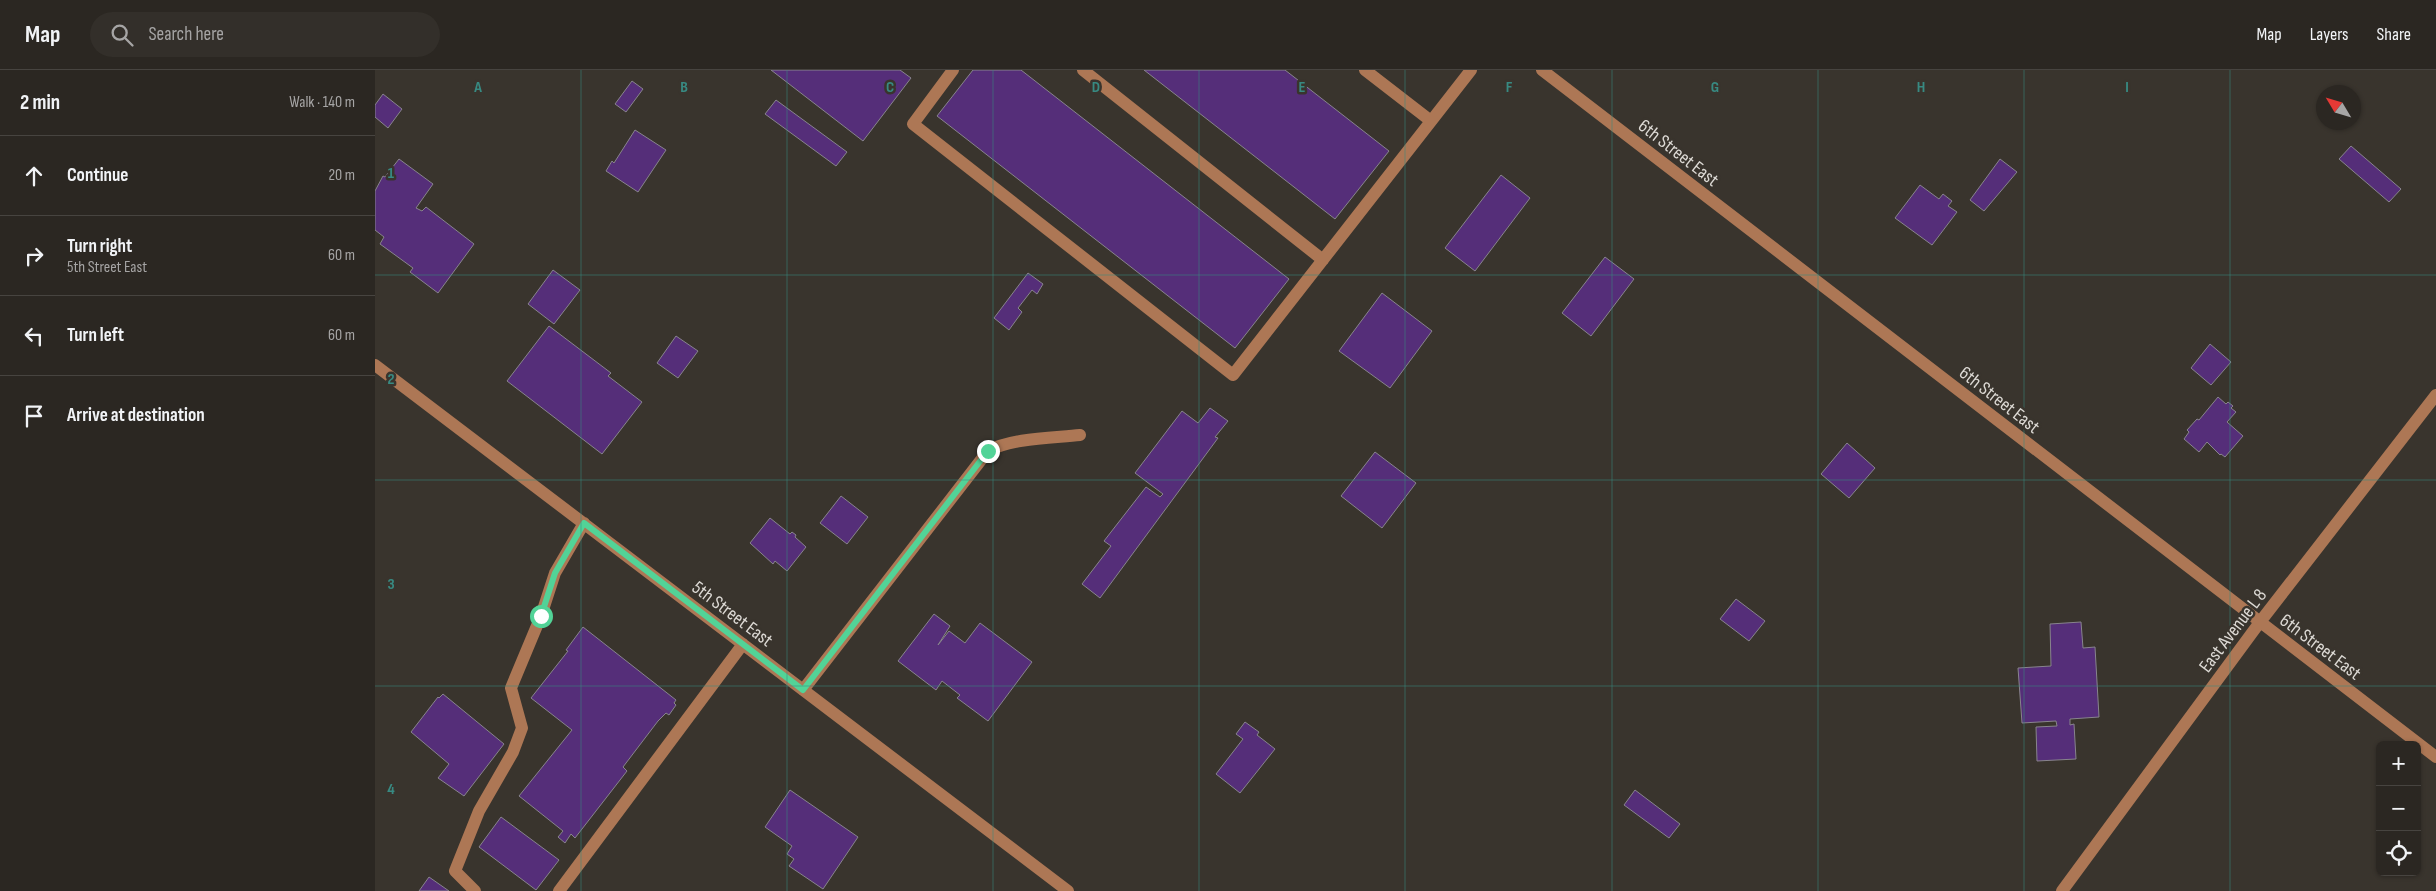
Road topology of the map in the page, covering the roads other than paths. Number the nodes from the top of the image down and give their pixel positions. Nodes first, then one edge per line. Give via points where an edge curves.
1 (953, 70) edge
2 (1083, 70) edge
3 (1365, 70) edge
4 (1471, 70) edge
5 (1542, 70) edge
6 (1431, 120) junction
7 (1323, 260) junction
8 (375, 365) edge
9 (2436, 396) edge
10 (1080, 435) dead end
11 (584, 523) junction
12 (2260, 622) junction
13 (743, 644) junction
14 (803, 690) junction
15 (2436, 757) edge
16 (475, 891) edge
17 (559, 891) edge
18 (1069, 891) edge
19 (2062, 891) edge

1 - 7 street via 913,124 1233,375
2 - 7 street
3 - 6 street
4 - 6 street
5 - 12 street, 6th Street East
6 - 7 street
8 - 11 street, 5th Street East
9 - 12 street, East Avenue L 8
10 - 14 street via 1021,442 988,451
11 - 13 street, 5th Street East
11 - 16 street via 555,573 511,688 522,728 479,811 455,871
12 - 15 street, 6th Street East
12 - 19 street, East Avenue L 8
13 - 14 street, 5th Street East
13 - 17 street
14 - 18 street, 5th Street East

